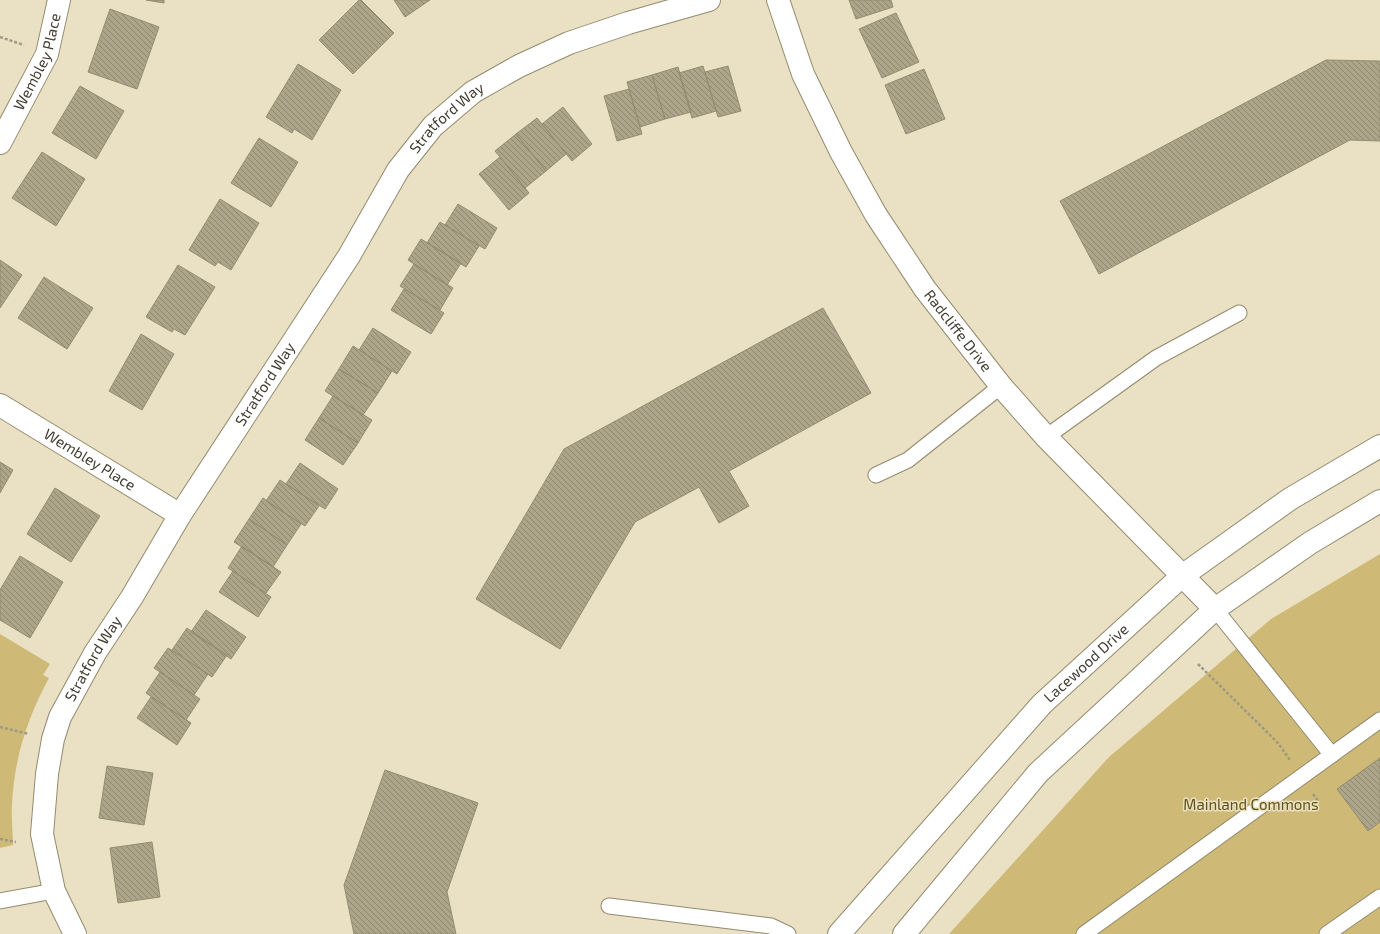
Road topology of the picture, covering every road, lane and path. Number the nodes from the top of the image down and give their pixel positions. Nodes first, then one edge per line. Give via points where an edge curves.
1 (59, 0) edge
2 (709, 0) edge
3 (778, 0) edge
4 (0, 142) edge
5 (1239, 313) dead end
6 (1001, 386) junction
7 (0, 405) edge
8 (1046, 437) junction
9 (1380, 446) edge
10 (876, 475) dead end
11 (1380, 501) edge
12 (180, 515) junction
13 (1182, 576) junction
14 (1215, 609) junction
15 (1198, 664) dead end
16 (1380, 720) edge
17 (0, 727) edge
18 (53, 739) junction
19 (1332, 755) junction
20 (1302, 777) junction
21 (0, 839) edge
22 (16, 842) dead end
23 (54, 891) junction
24 (1380, 896) edge
25 (0, 902) edge
26 (608, 906) dead end
27 (1089, 932) edge
28 (75, 934) edge
29 (788, 934) edge
30 (839, 934) edge
31 (904, 934) edge
32 (1327, 934) edge

1 - 4 street, Wembley Place via 47,54
2 - 12 street, Stratford Way via 569,43 519,66 473,92 433,126 398,170 349,256
3 - 6 street, Radcliffe Drive via 804,74 841,152 876,215 925,289
5 - 8 lane via 1156,358
6 - 8 street, Radcliffe Drive
6 - 10 lane via 908,460
7 - 12 street, Wembley Place
8 - 13 street, Radcliffe Drive
9 - 13 street, Lacewood Drive via 1290,498
11 - 14 street via 1310,543
12 - 18 street, Stratford Way via 132,597 95,653 60,717
13 - 14 street, Radcliffe Drive
13 - 30 street, Lacewood Drive via 1042,704
14 - 19 lane
14 - 31 street via 1038,772
15 - 20 path via 1278,743
16 - 19 lane
17 - 18 path
18 - 23 street, Stratford Way via 42,834
19 - 20 lane
20 - 27 lane
21 - 22 path
23 - 25 lane
23 - 28 street, Stratford Way
24 - 32 lane
26 - 29 lane via 772,926

